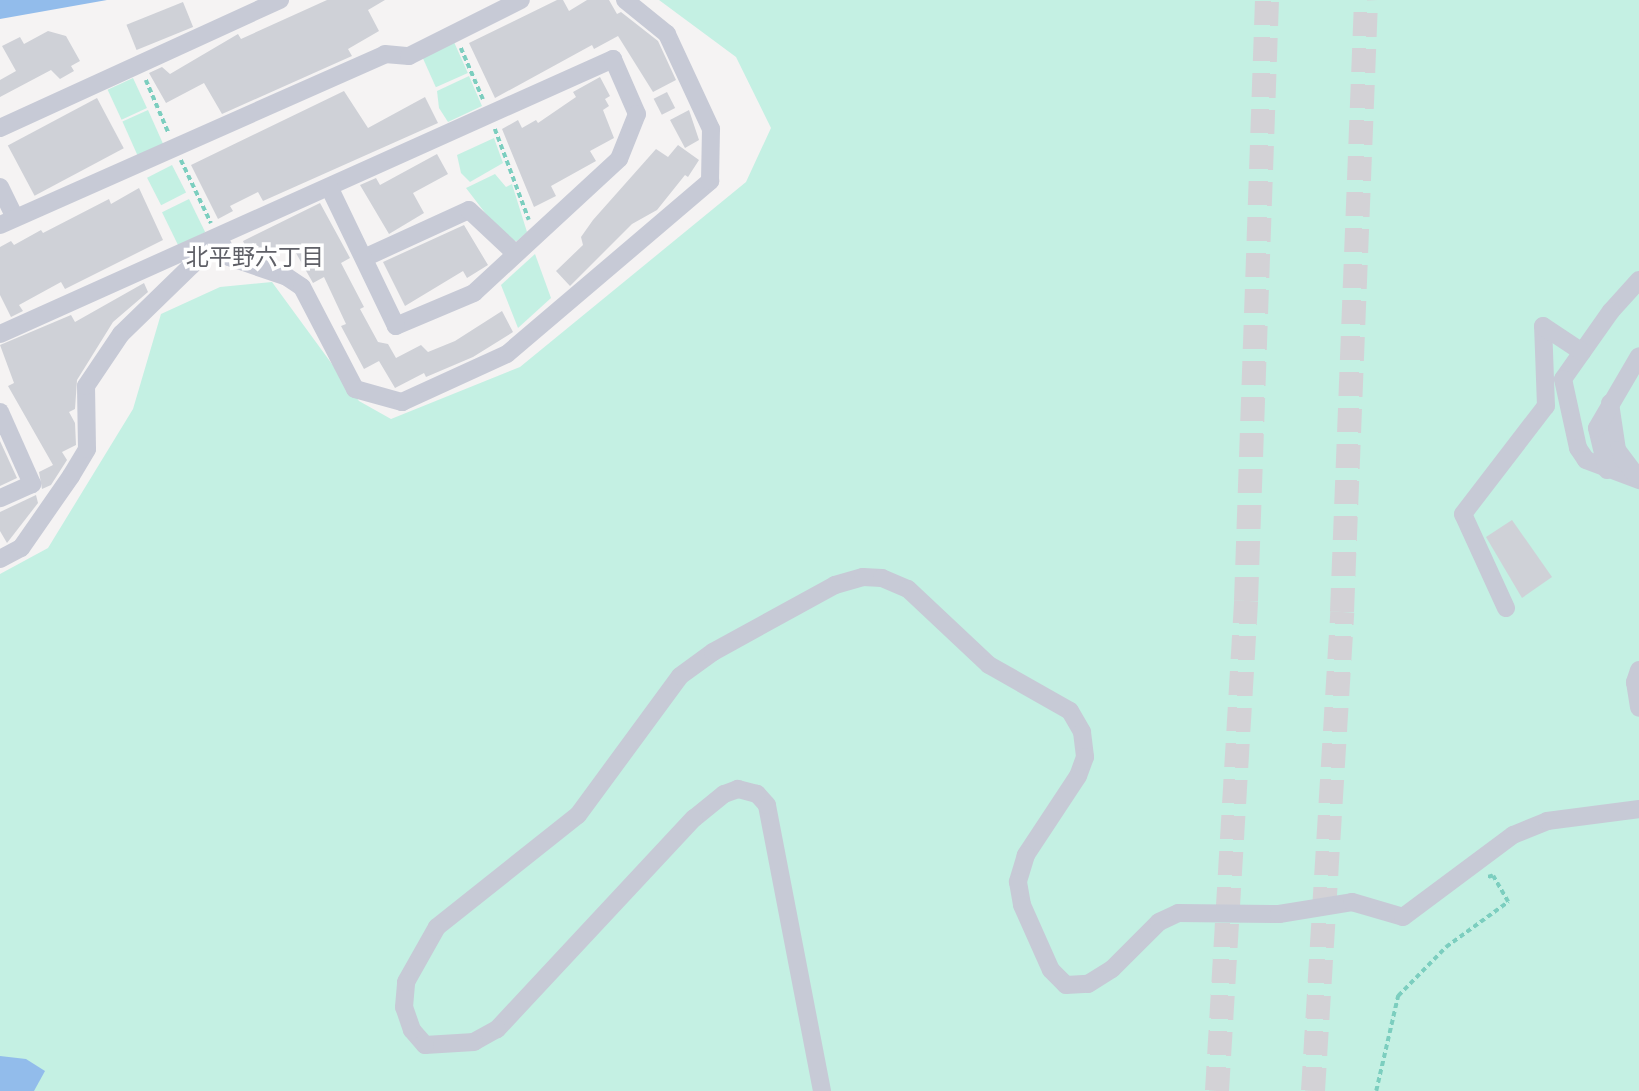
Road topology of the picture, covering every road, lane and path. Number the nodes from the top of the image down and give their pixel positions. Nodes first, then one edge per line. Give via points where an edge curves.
1 (280, 0) edge
2 (521, 0) edge
3 (625, 0) edge
4 (455, 33) junction
5 (477, 86) dead end
6 (489, 114) junction
7 (0, 128) edge
8 (0, 187) edge
9 (329, 187) junction
10 (8, 221) edge
11 (536, 236) junction
12 (218, 237) junction
13 (190, 250) junction
14 (516, 254) junction
15 (364, 258) junction
16 (1639, 280) edge
17 (0, 334) edge
18 (1582, 352) junction
19 (1639, 356) edge
20 (1610, 402) junction
21 (0, 412) edge
22 (1607, 470) junction
23 (1639, 479) edge
24 (0, 498) edge
25 (0, 559) edge
26 (1506, 608) dead end
27 (1639, 670) edge
28 (1639, 708) edge
29 (1639, 809) edge
30 (1466, 869) junction
31 (822, 1091) edge
32 (1376, 1091) edge

1 - 7 street
2 - 4 street
3 - 12 street via 667,34 711,129 710,181 507,354 402,402 355,389 302,287 287,276 229,257
4 - 5 path
4 - 10 street via 409,56 385,54
6 - 9 street
6 - 11 path
6 - 11 street via 612,59 637,114 619,159
8 - 10 street
9 - 12 street
9 - 15 street
11 - 14 street
12 - 13 street
13 - 17 street
13 - 25 street via 192,265 121,334 86,386 87,449 21,548
14 - 15 street via 469,210
14 - 15 street via 474,293 396,326
16 - 18 street
18 - 22 street via 1563,379 1567,408 1578,448 1586,460
18 - 26 street via 1543,326 1546,406 1463,514
19 - 20 street
20 - 22 street via 1597,428
20 - 23 street via 1617,450
21 - 24 street via 32,484
22 - 23 street
27 - 28 street via 1635,682
29 - 30 street via 1547,821 1513,835
30 - 31 street via 1403,917 1352,902 1279,914 1178,914 1158,922 1112,969 1088,984 1066,985 1051,970 1021,905 1018,882 1026,855 1078,776 1084,757 1082,733 1070,711 989,665 908,589 873,578 835,585 680,676 578,815 437,927 406,982 404,1007 412,1030 425,1045 474,1042 497,1029 694,818 724,794 738,789 757,794 767,805
30 - 32 path via 1473,883 1493,876 1508,902 1446,947 1398,996

